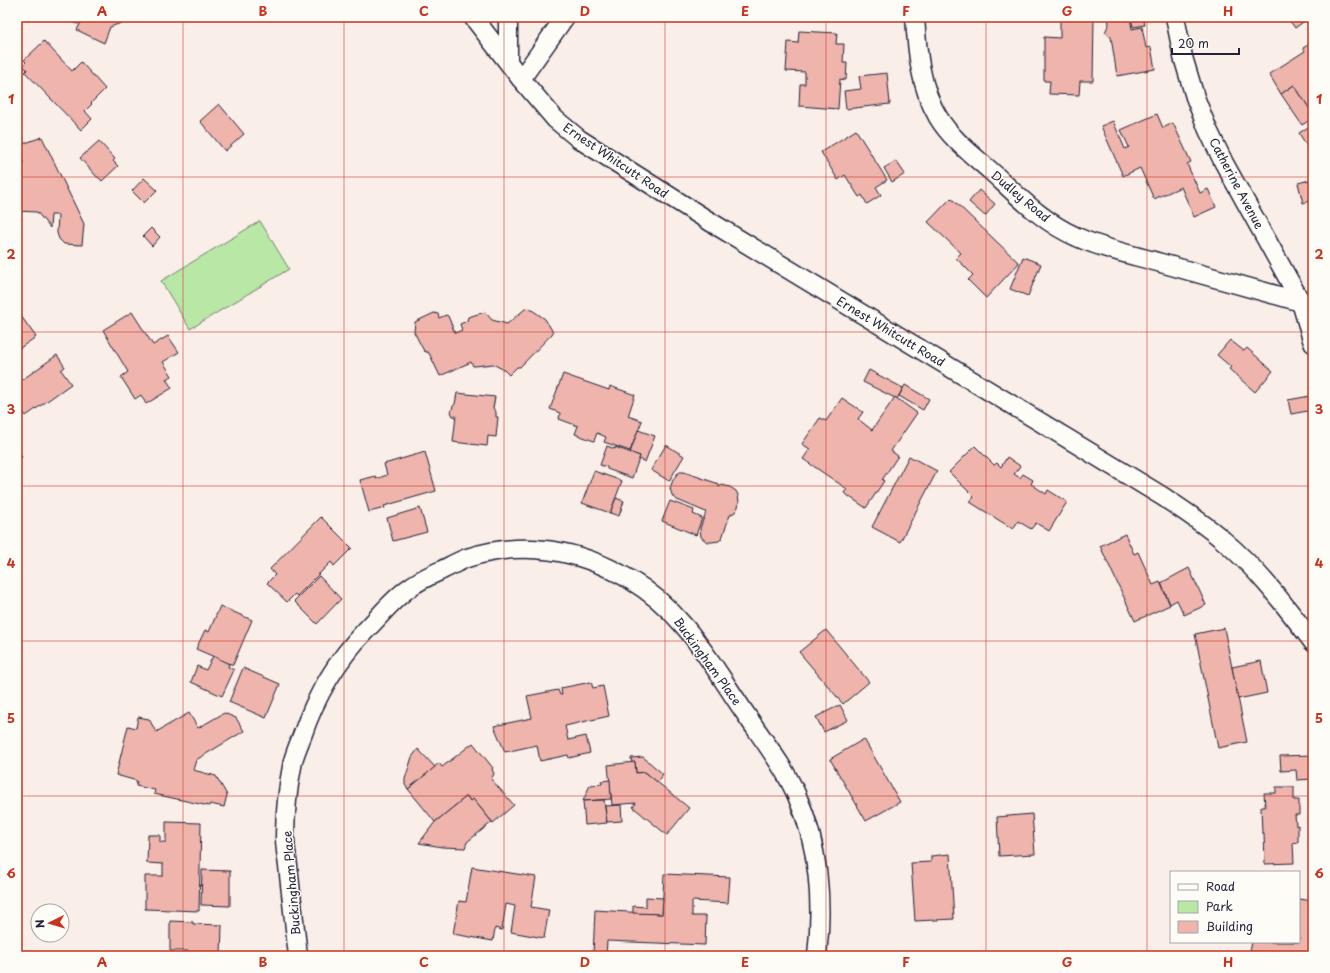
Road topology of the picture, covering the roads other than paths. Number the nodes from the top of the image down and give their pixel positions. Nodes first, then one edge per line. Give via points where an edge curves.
1 (473, 17) edge
2 (508, 17) edge
3 (565, 17) edge
4 (915, 17) edge
5 (1175, 17) edge
6 (508, 61) junction
7 (521, 79) junction
8 (1307, 302) edge
9 (1313, 343) edge
10 (1313, 642) edge
11 (298, 956) edge
12 (817, 956) edge

1 - 6 street, Ernest Whitcutt Road
2 - 6 street
3 - 7 street
4 - 8 street, Dudley Road via 922,75 938,116 954,137 1033,210 1076,237 1104,247
5 - 8 street, Catherine Avenue via 1183,56 1208,130 1224,163
6 - 7 street, Ernest Whitcutt Road
7 - 10 street, Ernest Whitcutt Road via 555,119 579,139 1195,518 1252,568
8 - 9 street, Catherine Avenue
11 - 12 street, Buckingham Place via 285,838 287,807 294,760 308,720 333,669 387,607 408,588 465,559 492,551 514,549 566,552 605,566 651,594 670,609 689,630 781,765 799,800 812,843 817,874

